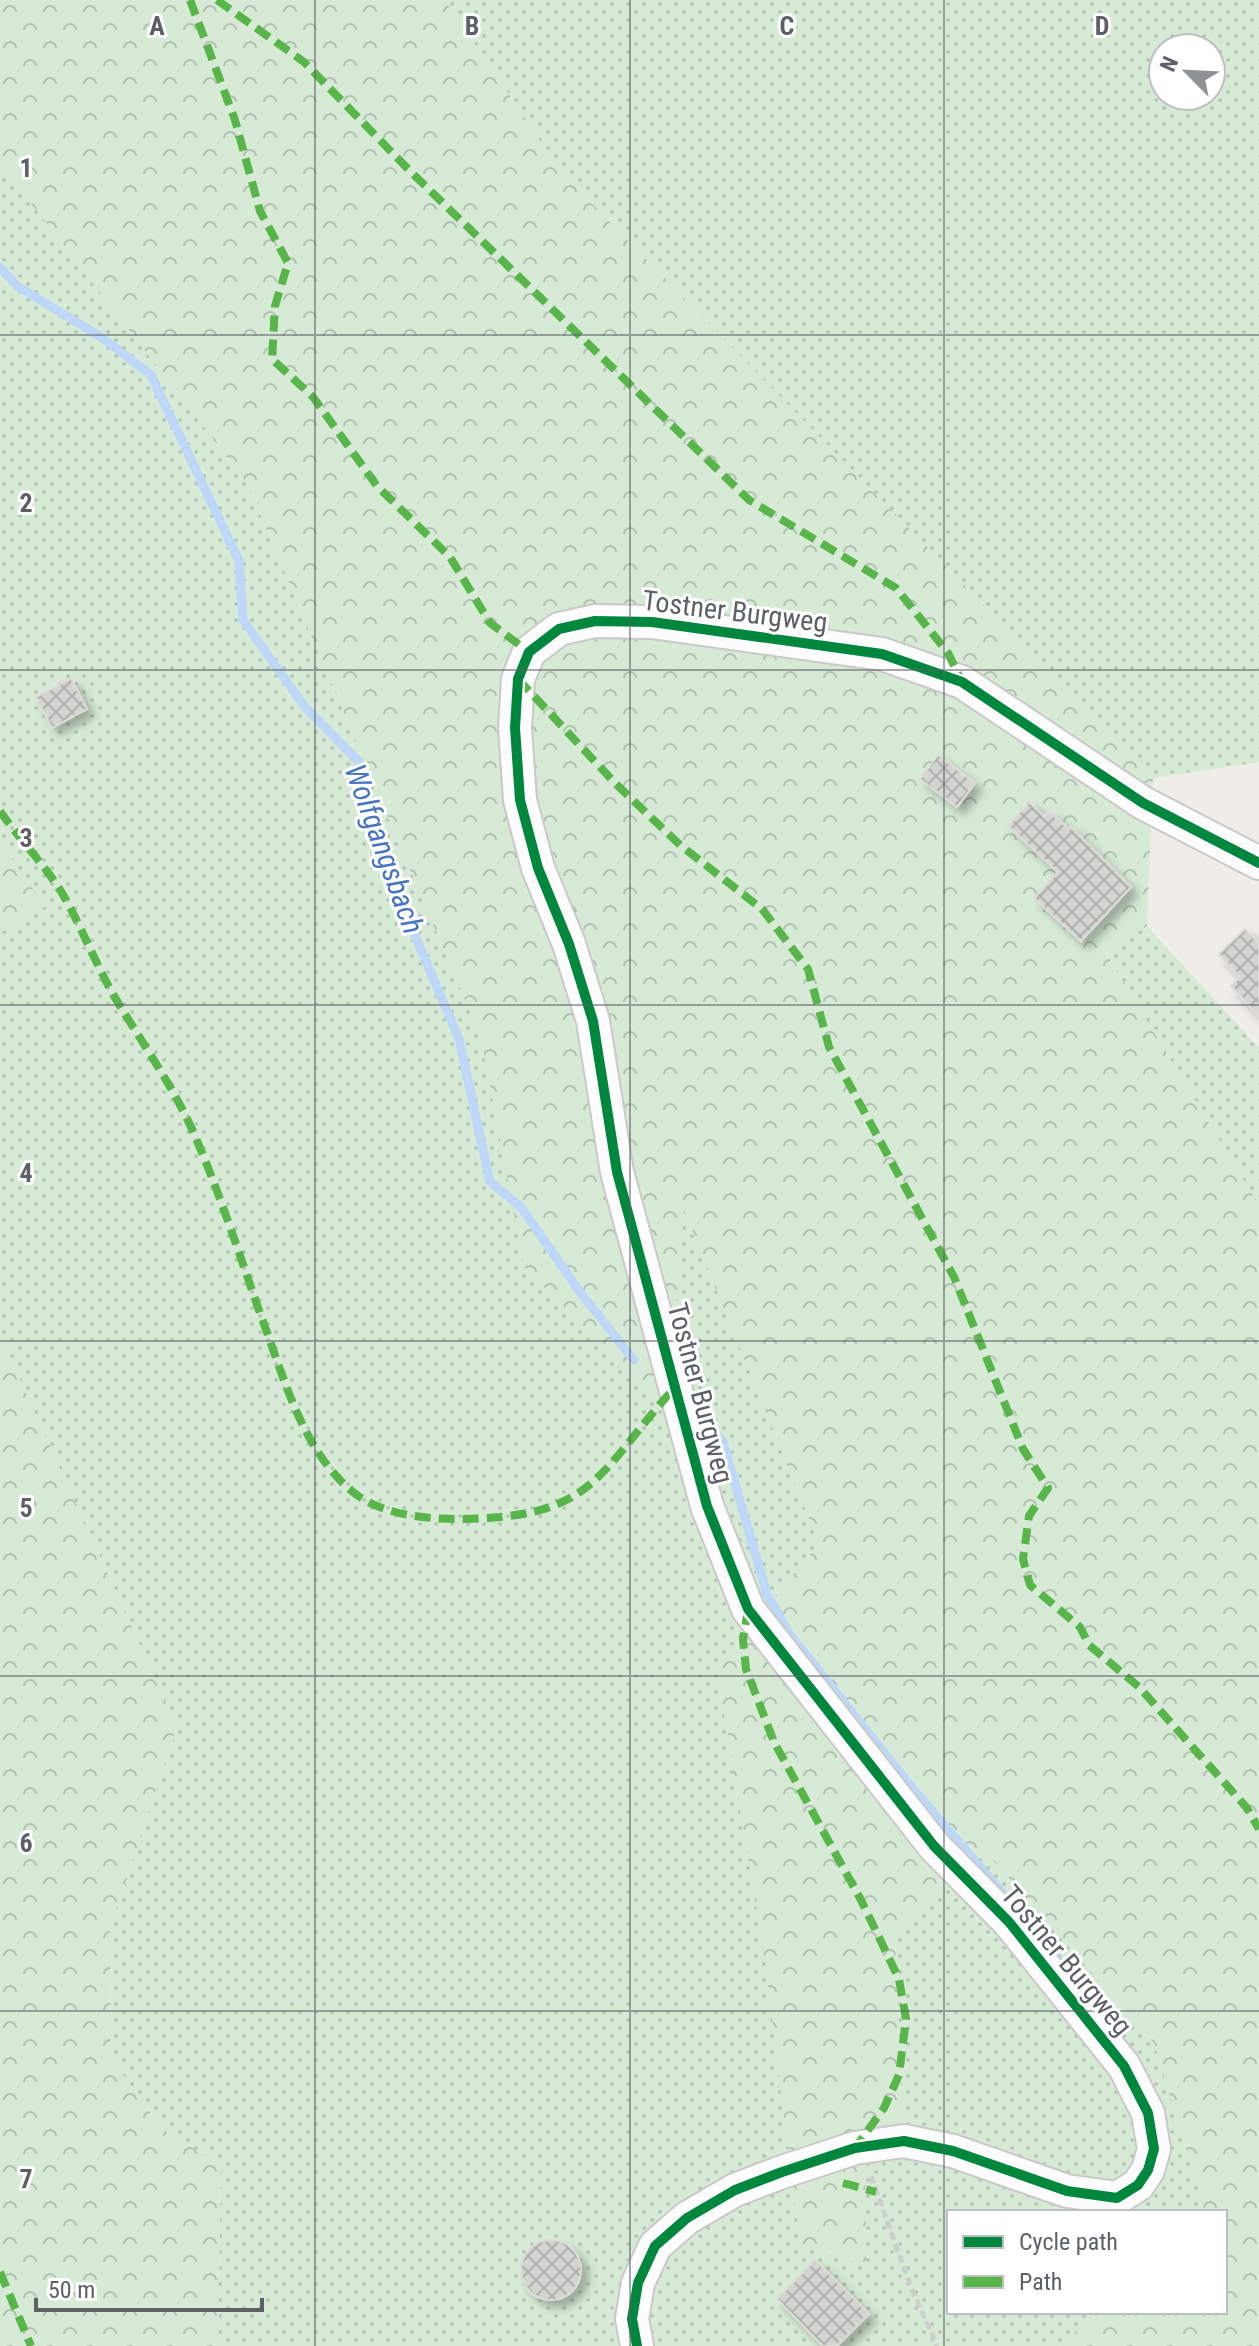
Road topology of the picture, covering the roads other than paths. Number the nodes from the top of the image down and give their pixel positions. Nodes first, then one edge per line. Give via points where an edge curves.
1 (1259, 863) edge
2 (637, 2346) edge

1 - 2 street, Tostner Burgweg via 1143,803 962,682 882,654 652,622 595,621 559,629 529,652 518,679 515,728 520,800 538,868 593,1021 617,1172 707,1506 748,1609 934,1846 1009,1922 1124,2066 1148,2113 1154,2149 1138,2185 1117,2198 1067,2191 953,2151 904,2141 855,2148 735,2190 687,2218 655,2246 638,2283 632,2319

